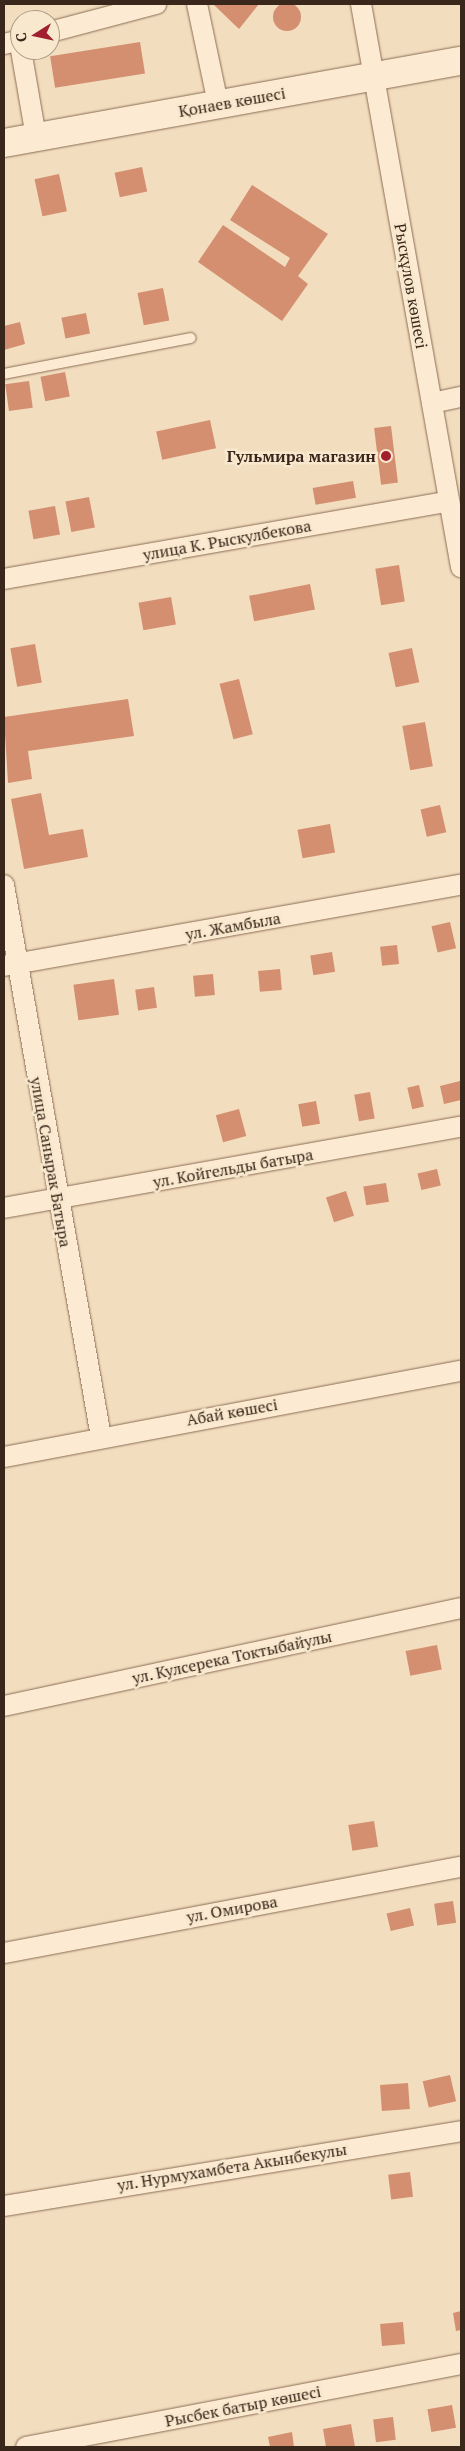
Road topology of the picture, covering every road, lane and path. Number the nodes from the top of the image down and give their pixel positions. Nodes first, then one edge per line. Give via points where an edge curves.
1 (156, 4) edge
2 (197, 4) edge
3 (360, 4) edge
4 (60, 29) edge
5 (23, 60) edge
6 (461, 61) edge
7 (374, 76) junction
8 (218, 104) junction
9 (36, 137) junction
10 (4, 143) edge
11 (191, 338) dead end
12 (4, 374) edge
13 (461, 397) edge
14 (432, 404) junction
15 (449, 501) junction
16 (461, 568) edge
17 (4, 579) edge
18 (4, 885) edge
19 (461, 885) edge
20 (10, 965) edge
21 (461, 1126) edge
22 (57, 1199) junction
23 (4, 1208) edge
24 (461, 1371) edge
25 (101, 1437) junction
26 (4, 1457) edge
27 (461, 1608) edge
28 (4, 1706) edge
29 (461, 1867) edge
30 (4, 1953) edge
31 (461, 2131) edge
32 (4, 2206) edge
33 (461, 2364) edge
34 (26, 2447) edge

1 - 4 street
2 - 8 street
3 - 7 street, Рысқұлов көшесі
5 - 9 street
6 - 7 street, Қонаев көшесі
7 - 8 street, Қонаев көшесі
7 - 14 street, Рысқұлов көшесі
8 - 9 street, Қонаев көшесі
9 - 10 street, Қонаев көшесі
11 - 12 lane
13 - 14 street
14 - 15 street, Рысқұлов көшесі
15 - 16 street, Рысқұлов көшесі
15 - 17 street, улица К. Рыскулбекова
18 - 20 street, улица Санырак Батыра
19 - 20 street, ул. Жамбыла
20 - 22 street, улица Санырак Батыра
21 - 22 street, ул. Койгельды батыра
22 - 23 street, ул. Койгельды батыра
22 - 25 street, улица Санырак Батыра
24 - 25 street, Абай көшесі
25 - 26 street, Абай көшесі
27 - 28 street, ул. Кулсерека Токтыбайулы
29 - 30 street, ул. Омирова
31 - 32 street, ул. Нурмухамбета Акынбекулы
33 - 34 street, Рысбек батыр көшесі

